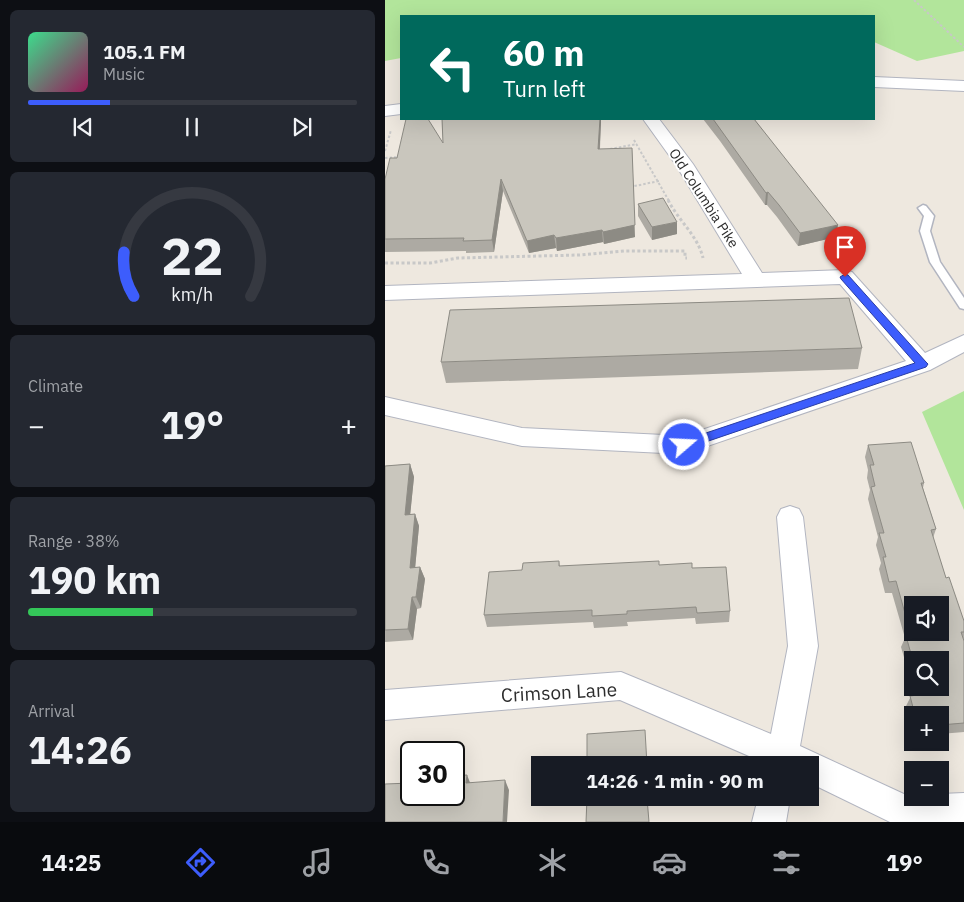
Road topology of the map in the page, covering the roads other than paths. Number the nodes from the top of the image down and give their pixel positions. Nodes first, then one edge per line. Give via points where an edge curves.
1 (875, 82) edge
2 (964, 86) edge
3 (400, 109) edge
4 (385, 110) edge
5 (652, 120) edge
6 (923, 208) dead end
7 (755, 279) junction
8 (385, 294) edge
9 (964, 306) edge
10 (964, 343) edge
11 (922, 364) junction
12 (385, 406) edge
13 (790, 517) dead end
14 (385, 705) edge
15 (782, 756) edge
16 (796, 756) edge
17 (819, 773) edge
18 (772, 806) edge
19 (964, 810) edge
20 (769, 822) edge

1 - 2 street
3 - 4 street
5 - 7 street, Old Columbia Pike via 684,164
6 - 9 lane via 929,216 925,231 935,262
7 - 8 street
7 - 11 street via 845,277
10 - 11 street
11 - 12 street via 684,445 522,436
13 - 16 street via 803,646
14 - 15 street, Crimson Lane via 621,686
17 - 19 street, Crimson Lane via 905,812
18 - 20 street

